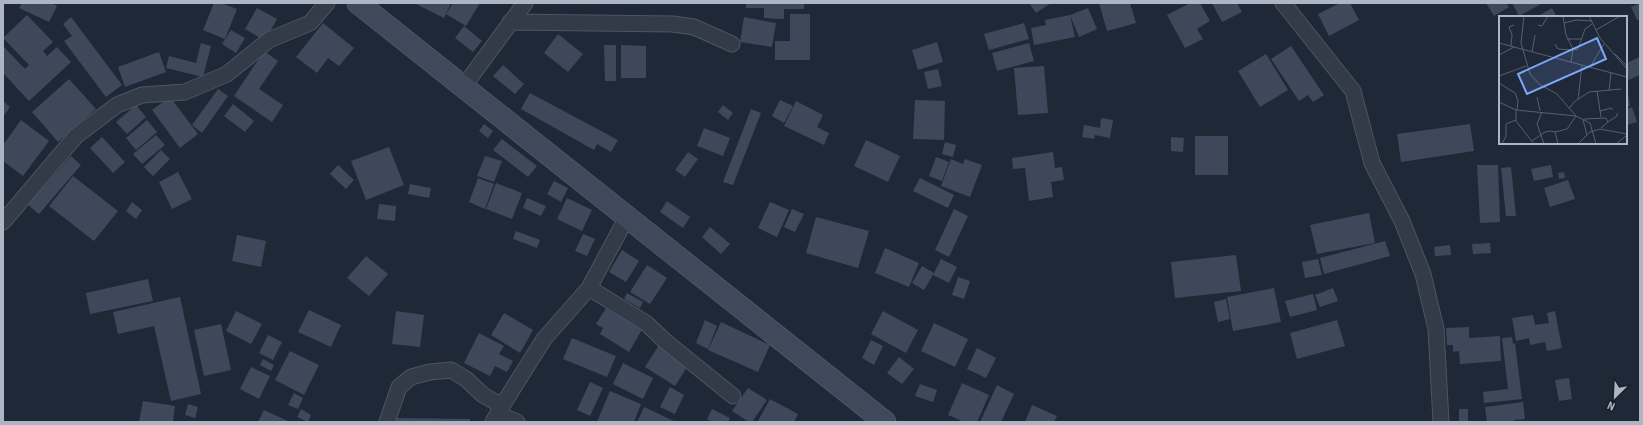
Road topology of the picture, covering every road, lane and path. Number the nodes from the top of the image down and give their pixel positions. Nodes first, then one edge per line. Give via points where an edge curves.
1 (327, 3) edge
2 (358, 3) edge
3 (525, 3) edge
4 (1284, 3) edge
5 (510, 22) junction
6 (732, 44) dead end
7 (464, 86) junction
8 (627, 216) junction
9 (3, 222) edge
10 (589, 288) junction
11 (733, 396) dead end
12 (498, 414) edge
13 (387, 422) edge
14 (517, 422) edge
15 (885, 422) edge
16 (1440, 422) edge

1 - 9 street via 310,23 269,40 227,74 185,92 142,95 117,105 76,136
2 - 7 main road
3 - 5 street
4 - 16 street via 1353,91 1372,163 1402,221 1423,274 1436,329
5 - 6 street via 673,24 694,27
5 - 7 street
7 - 8 main road
8 - 10 street
8 - 15 main road
10 - 11 street via 646,323
10 - 12 street via 544,340
12 - 13 street via 483,395 451,370 411,377 399,387
12 - 14 street

